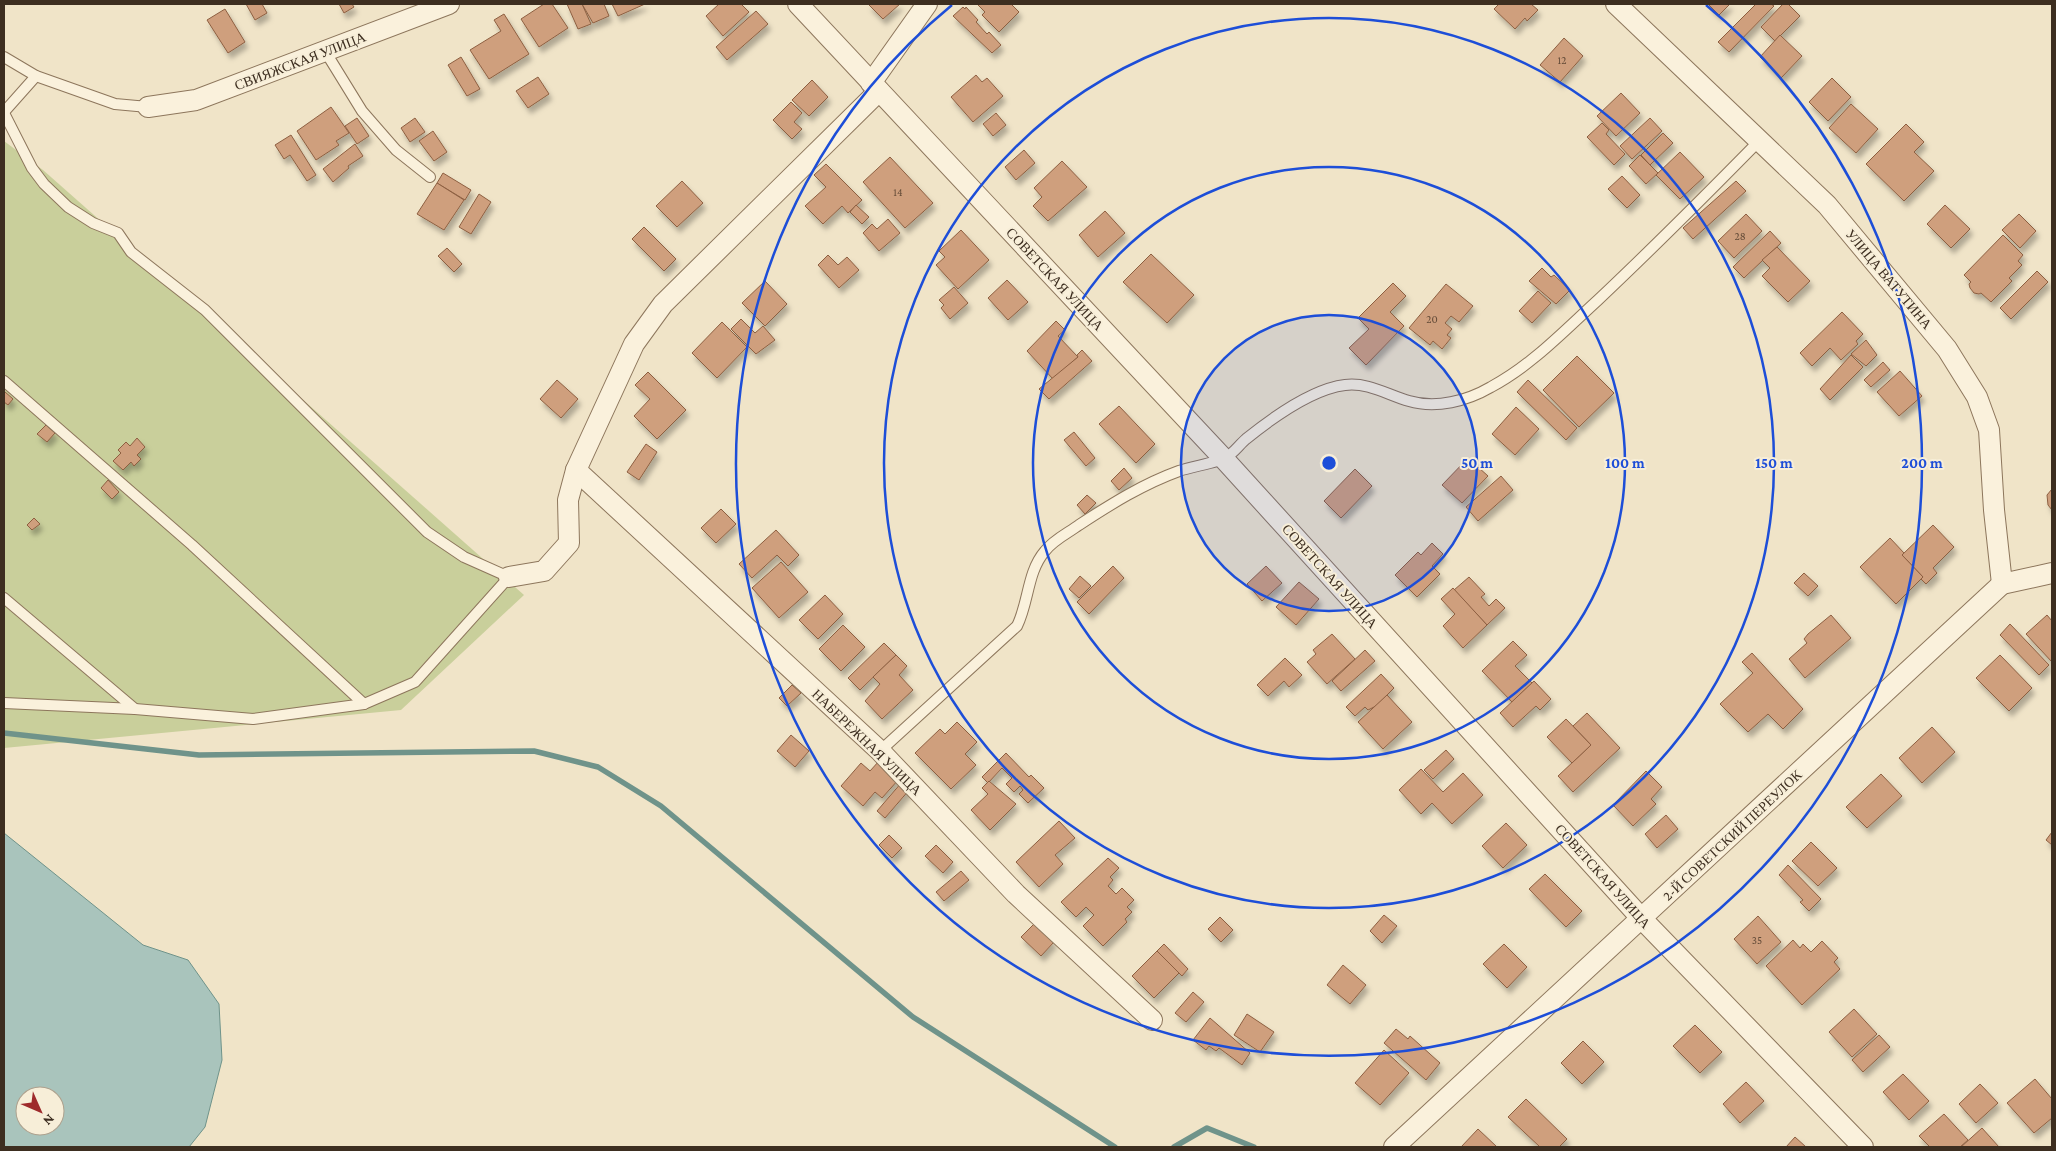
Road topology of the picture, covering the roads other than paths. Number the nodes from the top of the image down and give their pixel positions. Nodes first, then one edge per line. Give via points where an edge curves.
1 (449, 4) edge
2 (798, 4) edge
3 (926, 4) edge
4 (1616, 4) edge
5 (325, 51) junction
6 (4, 57) edge
7 (36, 76) junction
8 (875, 87) junction
9 (148, 107) joint
10 (4, 112) edge
11 (1760, 140) junction
12 (430, 176) dead end
13 (4, 381) edge
14 (1224, 459) junction
15 (576, 470) junction
16 (2052, 574) edge
17 (509, 577) junction
18 (2002, 584) junction
19 (4, 598) edge
20 (4, 702) edge
21 (364, 704) junction
22 (135, 709) junction
23 (880, 751) junction
24 (1642, 919) junction
25 (1152, 1020) dead end
26 (1394, 1147) edge
27 (1863, 1147) edge

1 - 5 street, СВИЯЖСКАЯ УЛИЦА
2 - 8 street, СОВЕТСКАЯ УЛИЦА
3 - 8 street
4 - 11 street, УЛИЦА ВАТУТИНА
5 - 9 street, СВИЯЖСКАЯ УЛИЦА via 196,100
5 - 12 lane via 362,111 396,150
6 - 7 lane
7 - 9 lane via 114,104
7 - 10 lane
8 - 14 street, СОВЕТСКАЯ УЛИЦА
8 - 15 street via 663,304 634,344
10 - 17 lane via 32,168 68,208 118,233 131,252 205,310 427,532 464,557
11 - 14 lane via 1664,238 1535,359 1490,388 1453,403 1428,405 1367,386 1348,384 1329,388 1270,422
11 - 18 street, УЛИЦА ВАТУТИНА via 1833,213 1947,349 1977,397 1989,430
13 - 21 lane via 192,545
14 - 23 lane via 1158,479 1111,505 1045,550 1034,568 1017,626
14 - 24 street, СОВЕТСКАЯ УЛИЦА
15 - 17 street via 568,500 569,544 544,571
15 - 23 street, НАБЕРЕЖНАЯ УЛИЦА
16 - 18 street
17 - 21 lane via 415,682
18 - 24 street, 2-Й СОВЕТСКИЙ ПЕРЕУЛОК
19 - 22 lane
20 - 22 lane
21 - 22 lane via 253,719
23 - 25 street, НАБЕРЕЖНАЯ УЛИЦА via 1016,894
24 - 26 street, 2-Й СОВЕТСКИЙ ПЕРЕУЛОК
24 - 27 street, СОВЕТСКАЯ УЛИЦА

